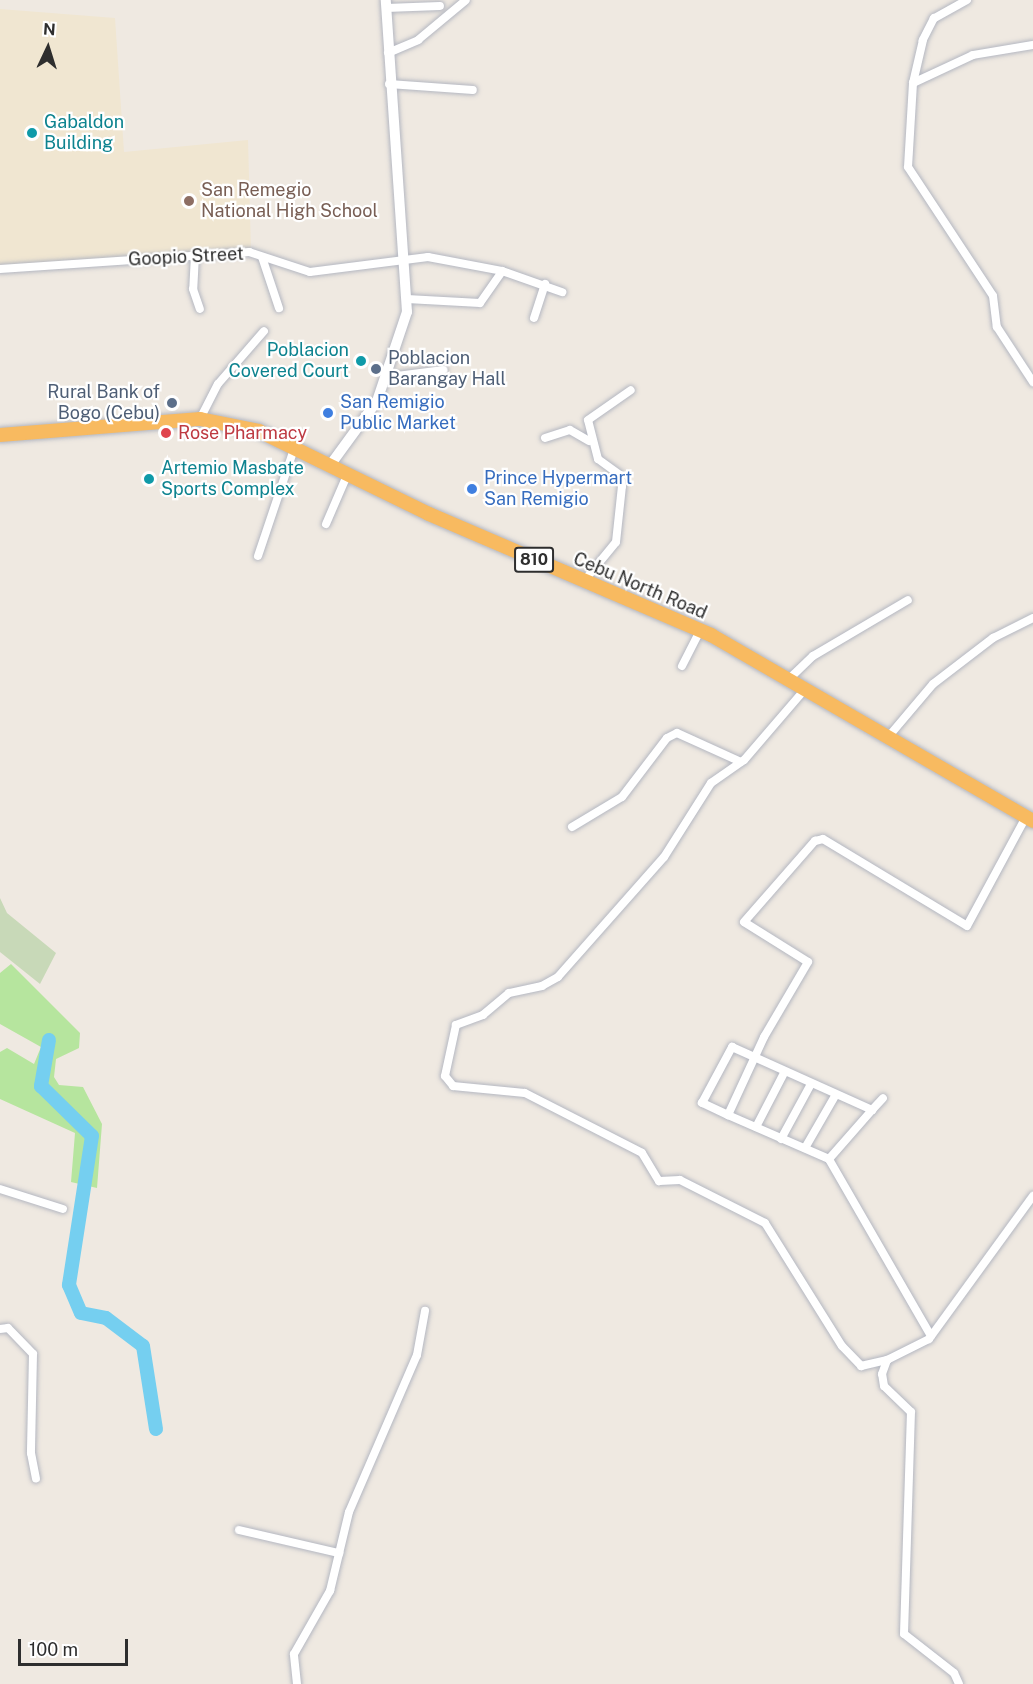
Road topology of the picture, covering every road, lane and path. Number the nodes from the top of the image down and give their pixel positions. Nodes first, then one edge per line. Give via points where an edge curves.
1 (466, 0) edge
2 (967, 0) edge
3 (386, 4) edge
4 (440, 6) dead end
5 (1033, 45) edge
6 (388, 53) junction
7 (913, 83) junction
8 (389, 84) junction
9 (473, 90) dead end
10 (195, 255) junction
11 (262, 257) junction
12 (404, 257) junction
13 (0, 269) edge
14 (502, 271) junction
15 (544, 284) junction
16 (562, 292) dead end
17 (407, 299) junction
18 (279, 308) dead end
19 (200, 309) dead end
20 (534, 318) dead end
21 (264, 331) dead end
22 (444, 369) dead end
23 (389, 377) junction
24 (1033, 382) edge
25 (631, 390) dead end
26 (200, 419) junction
27 (0, 435) edge
28 (545, 438) dead end
29 (589, 441) junction
30 (296, 446) junction
31 (331, 464) junction
32 (348, 473) junction
33 (326, 524) dead end
34 (258, 556) dead end
35 (584, 581) junction
36 (908, 600) dead end
37 (1033, 618) edge
38 (700, 631) junction
39 (682, 666) dead end
40 (789, 679) junction
41 (806, 688) junction
42 (889, 736) junction
43 (741, 762) junction
44 (1030, 819) edge
45 (572, 827) dead end
46 (755, 1060) junction
47 (784, 1073) junction
48 (811, 1084) junction
49 (835, 1096) junction
50 (883, 1098) dead end
51 (872, 1110) junction
52 (728, 1115) junction
53 (756, 1127) junction
54 (781, 1139) junction
55 (805, 1148) junction
56 (829, 1159) junction
57 (0, 1189) edge
58 (1033, 1196) edge
59 (63, 1209) dead end
60 (425, 1311) dead end
61 (0, 1329) edge
62 (931, 1336) junction
63 (887, 1360) junction
64 (36, 1479) dead end
65 (239, 1530) dead end
66 (339, 1553) junction
67 (297, 1684) edge
68 (959, 1684) edge

1 - 6 street via 418,40
2 - 7 street via 933,18
3 - 4 street
3 - 6 street
5 - 7 street via 973,55
6 - 8 street
7 - 24 street via 908,167 993,296 997,327
8 - 9 street
8 - 12 street
10 - 11 street, Goopio Street via 249,252
10 - 13 street, Goopio Street
10 - 19 street via 193,290
11 - 12 street, Goopio Street via 310,272
11 - 18 street
12 - 14 street, Goopio Street
12 - 17 street
14 - 15 street, Goopio Street
14 - 17 street via 480,303
15 - 16 street, Goopio Street
15 - 20 street
17 - 23 street
21 - 26 street via 218,384
22 - 23 street
23 - 31 street
25 - 29 street via 588,420
26 - 27 highway, Cebu North Road / 810
26 - 30 highway, Cebu North Road / 810 via 259,431
28 - 29 street via 570,430
29 - 35 street via 598,459 620,475 621,511 616,542
30 - 31 highway, Cebu North Road / 810
30 - 34 street
31 - 32 highway, Cebu North Road / 810
32 - 33 street
32 - 35 highway, Cebu North Road / 810
35 - 38 highway, Cebu North Road / 810
36 - 40 street via 813,656
37 - 42 street via 993,638 933,684
38 - 39 street
38 - 40 highway, Cebu North Road / 810
40 - 41 highway, Cebu North Road / 810
41 - 42 highway, Cebu North Road / 810
41 - 43 street
42 - 44 highway, Cebu North Road / 810
43 - 45 street via 677,733 667,738 622,797
43 - 63 street via 711,783 664,857 558,977 509,993 483,1015 456,1025 445,1076 453,1086 525,1093 642,1153 659,1180 680,1180 765,1223 842,1346 861,1366
44 - 46 street via 967,926 831,843 815,841 744,922 808,959
46 - 47 street
46 - 52 street
46 - 52 street via 732,1047 706,1092 702,1103
47 - 48 street
47 - 53 street
48 - 49 street
48 - 54 street
49 - 51 street
49 - 55 street
50 - 51 street
51 - 56 street
52 - 53 street
53 - 54 street
54 - 55 street
55 - 56 street
56 - 62 street
57 - 59 street
58 - 62 street
60 - 66 street via 417,1355 349,1512
61 - 64 street via 8,1328 33,1354 31,1452
62 - 63 street
63 - 68 street via 884,1386 911,1412 904,1634 954,1673
65 - 66 street
66 - 67 street via 330,1591 294,1654

